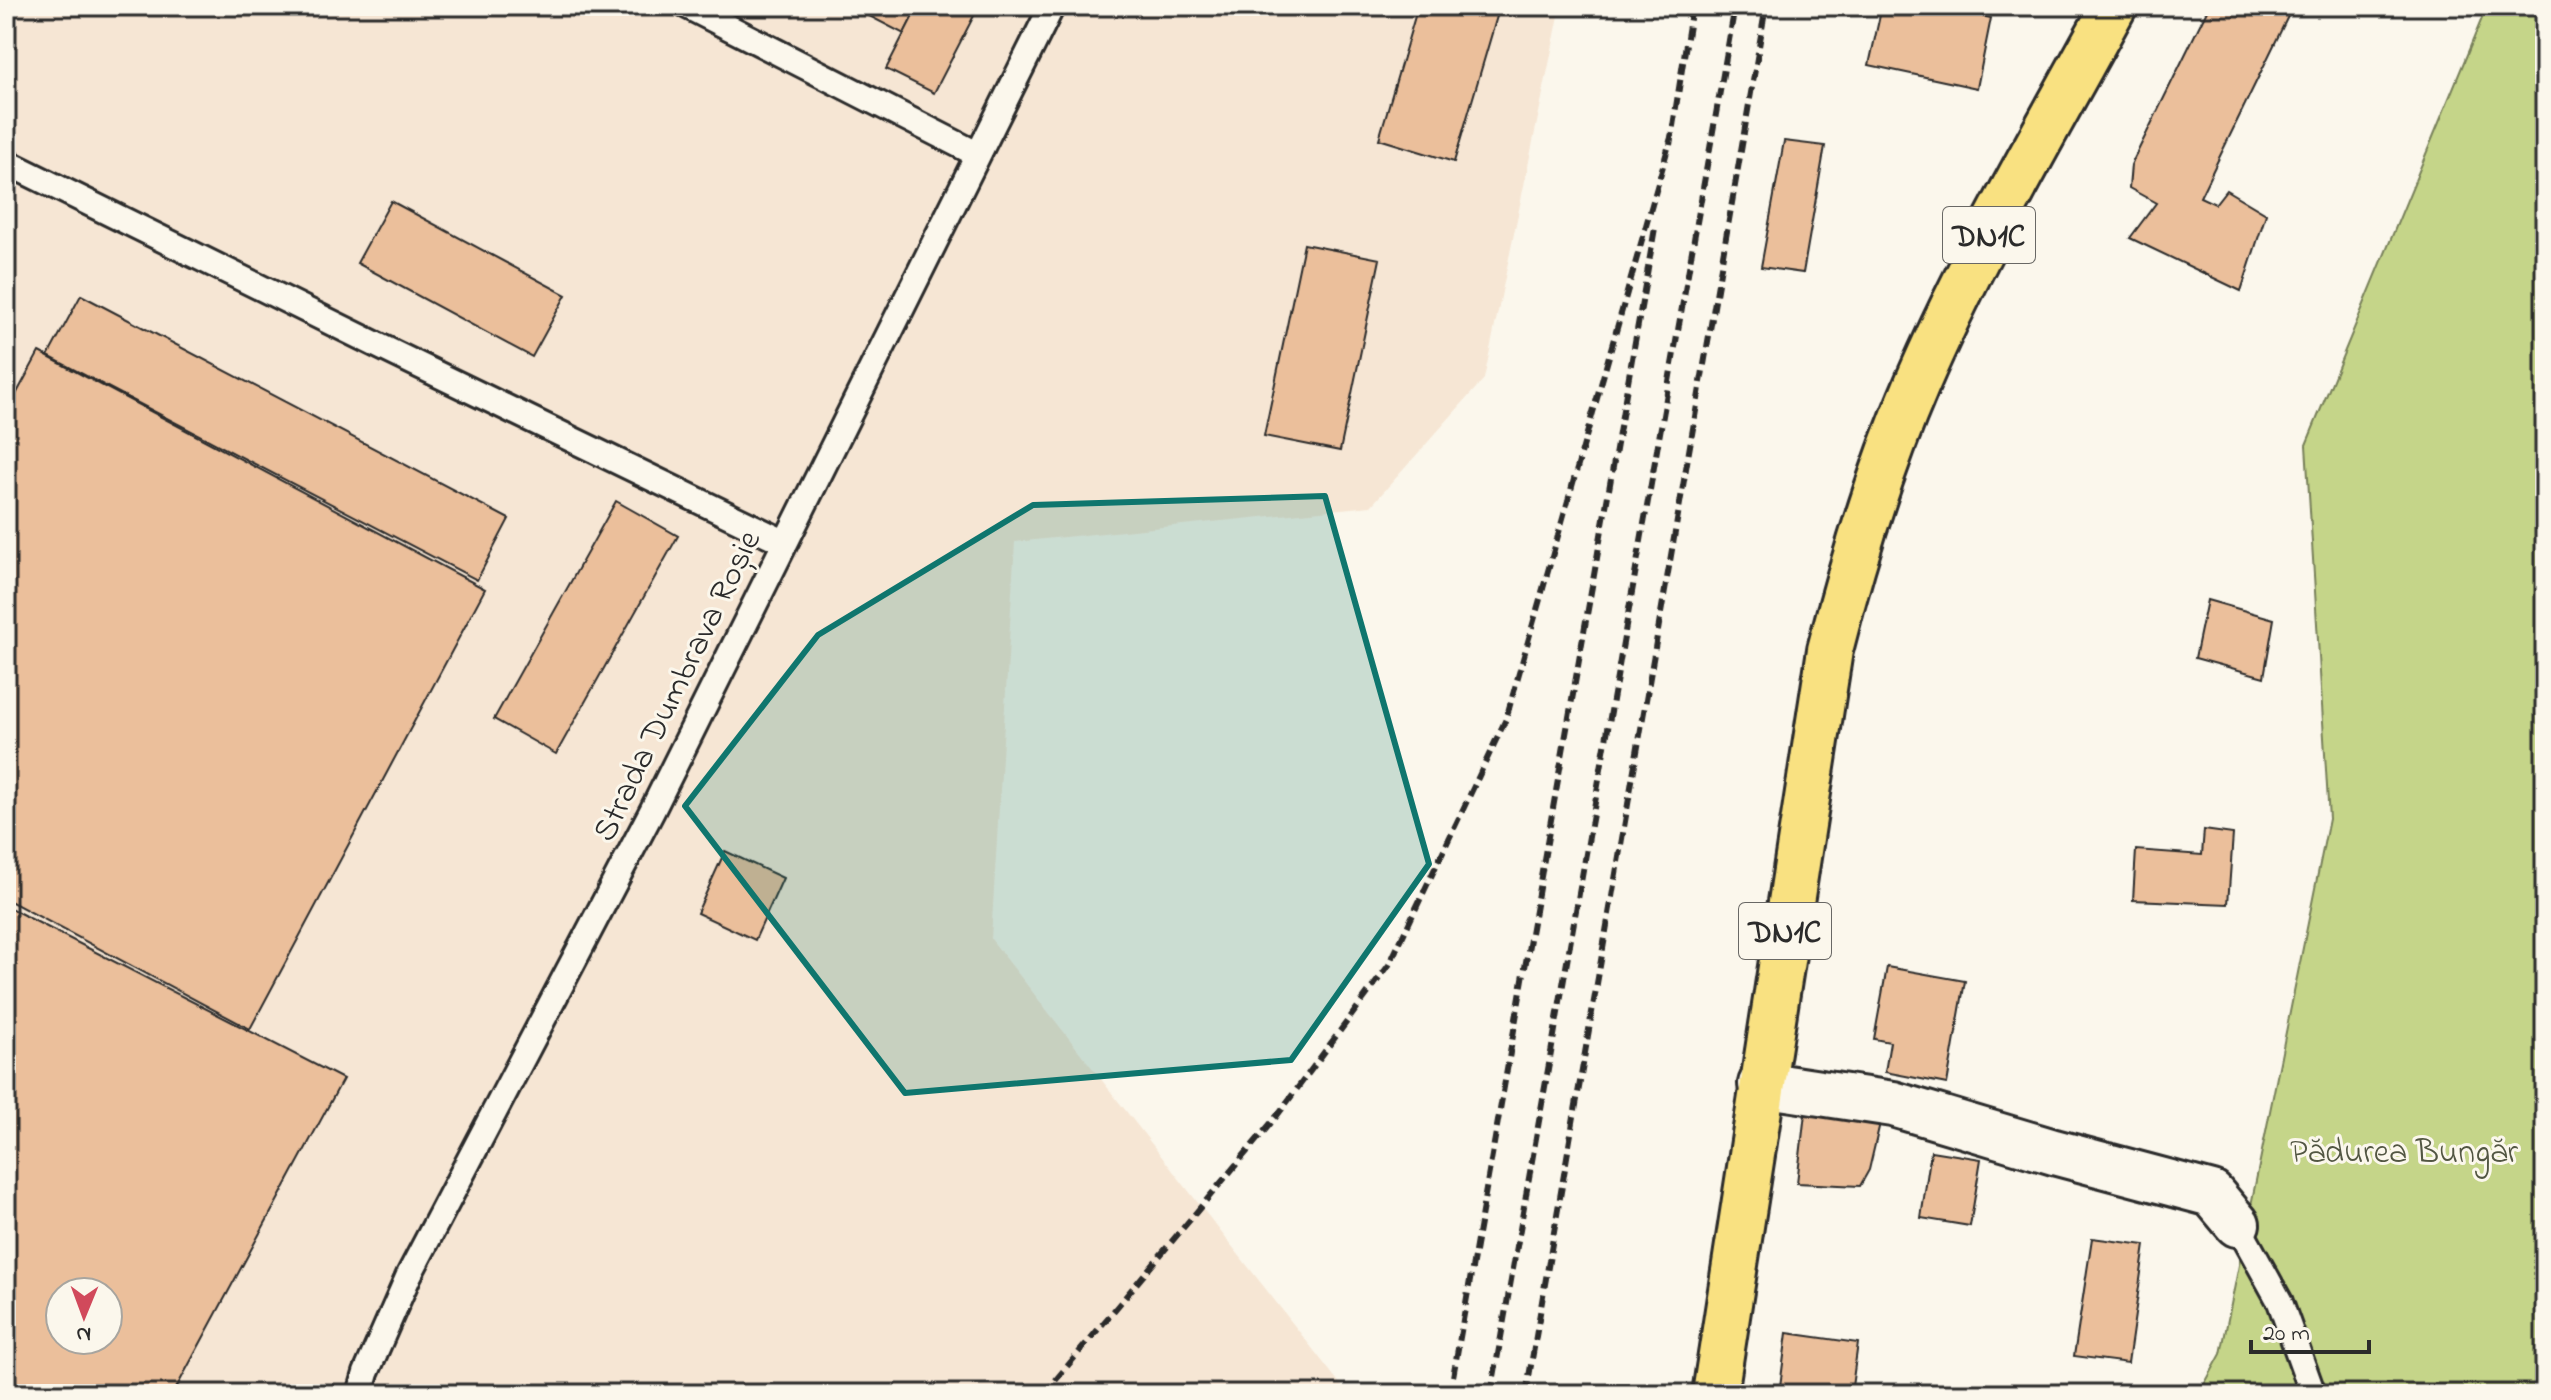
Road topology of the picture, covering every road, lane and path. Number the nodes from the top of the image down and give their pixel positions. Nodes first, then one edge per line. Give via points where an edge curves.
1 (687, 6) edge
2 (1052, 6) edge
3 (2114, 6) edge
4 (977, 154) junction
5 (6, 162) edge
6 (784, 542) junction
7 (1761, 1084) junction
8 (2237, 1224) joint
9 (360, 1394) edge
10 (1715, 1394) edge
11 (2313, 1394) edge

1 - 4 lane
2 - 4 lane, Strada Dumbrava Roșie
3 - 7 highway, DN1C via 1962,285 1882,473 1830,650
4 - 6 lane, Strada Dumbrava Roșie
5 - 6 lane
6 - 9 lane, Strada Dumbrava Roșie via 652,811 409,1275
7 - 8 street via 1893,1104 2212,1194
7 - 10 highway, DN1C
8 - 11 lane via 2280,1302

